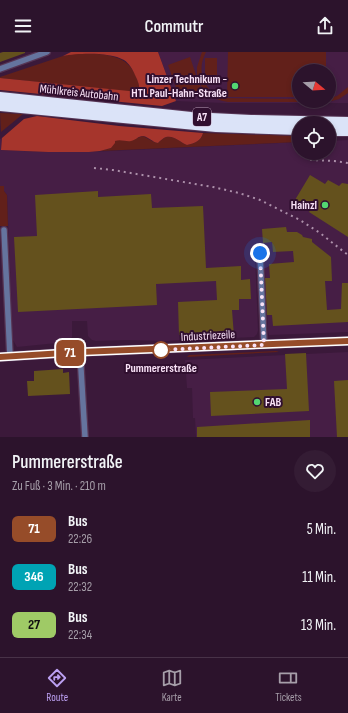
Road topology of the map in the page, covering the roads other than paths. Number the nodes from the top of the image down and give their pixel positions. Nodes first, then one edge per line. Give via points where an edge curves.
1 (47, 52) edge
2 (0, 69) edge
3 (0, 98) edge
4 (0, 106) edge
5 (348, 122) edge
6 (292, 130) edge
7 (336, 131) edge
8 (348, 131) edge
9 (4, 230) dead end
10 (260, 253) dead end
11 (348, 341) edge
12 (264, 345) junction
13 (80, 352) junction
14 (0, 357) edge
15 (10, 357) junction
16 (85, 437) edge

1 - 2 street
3 - 5 highway, Mühlkreis Autobahn / A7 via 191,117
4 - 6 highway, Mühlkreis Autobahn / A7 via 209,127
7 - 8 highway
9 - 15 street
10 - 12 street
11 - 12 main road, Industriezeile
12 - 13 main road, Industriezeile
13 - 15 main road, Industriezeile
13 - 16 street
14 - 15 main road, Industriezeile

